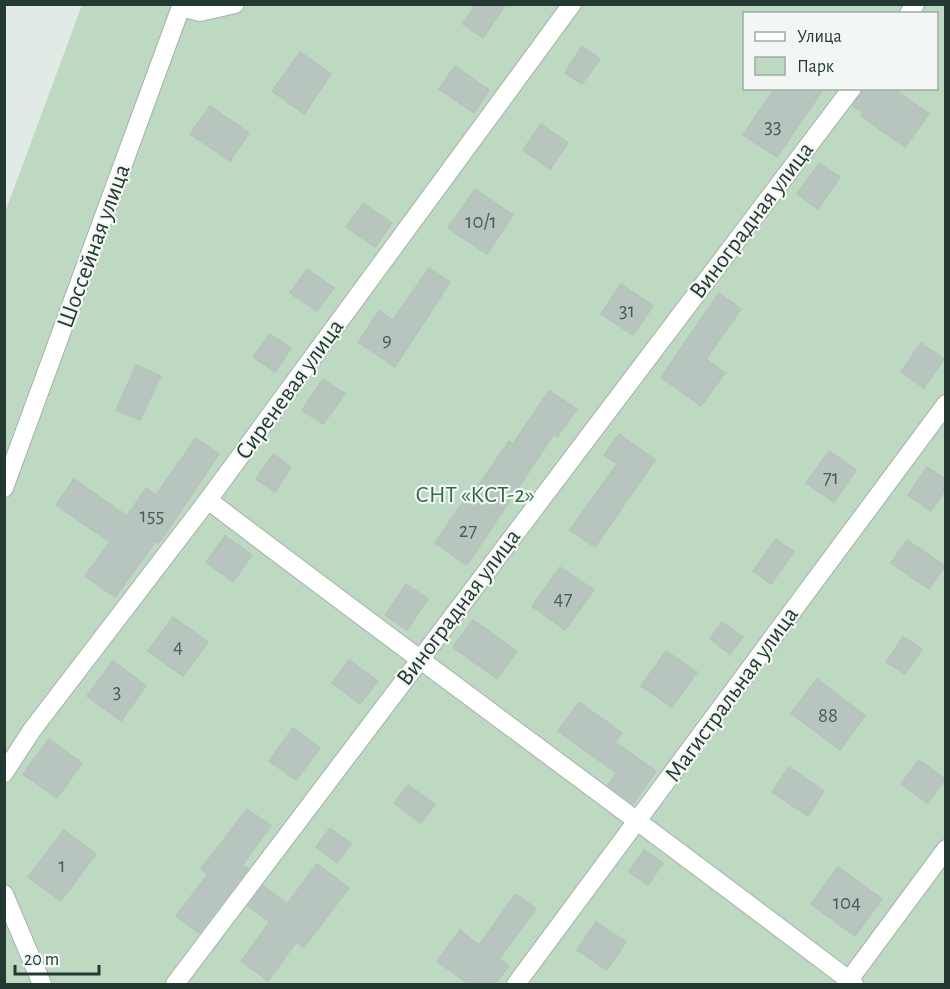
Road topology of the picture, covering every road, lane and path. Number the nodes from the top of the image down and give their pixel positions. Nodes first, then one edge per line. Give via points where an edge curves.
1 (235, 4) edge
2 (572, 4) edge
3 (181, 6) edge
4 (850, 90) edge
5 (945, 404) edge
6 (4, 488) edge
7 (208, 500) junction
8 (418, 660) junction
9 (4, 773) edge
10 (638, 820) junction
11 (945, 849) edge
12 (4, 894) edge
13 (849, 983) edge
14 (42, 984) edge
15 (175, 984) edge
16 (516, 984) edge

1 - 3 street via 200,12
2 - 7 street, Сиреневая улица
3 - 6 street, Шоссейная улица
4 - 8 street, Виноградная улица
5 - 10 street, Магистральная улица
7 - 8 street
7 - 9 street, Сиреневая улица via 32,730
8 - 10 street
8 - 15 street, Виноградная улица
10 - 13 street
10 - 16 street, Магистральная улица
11 - 13 street
12 - 14 street

